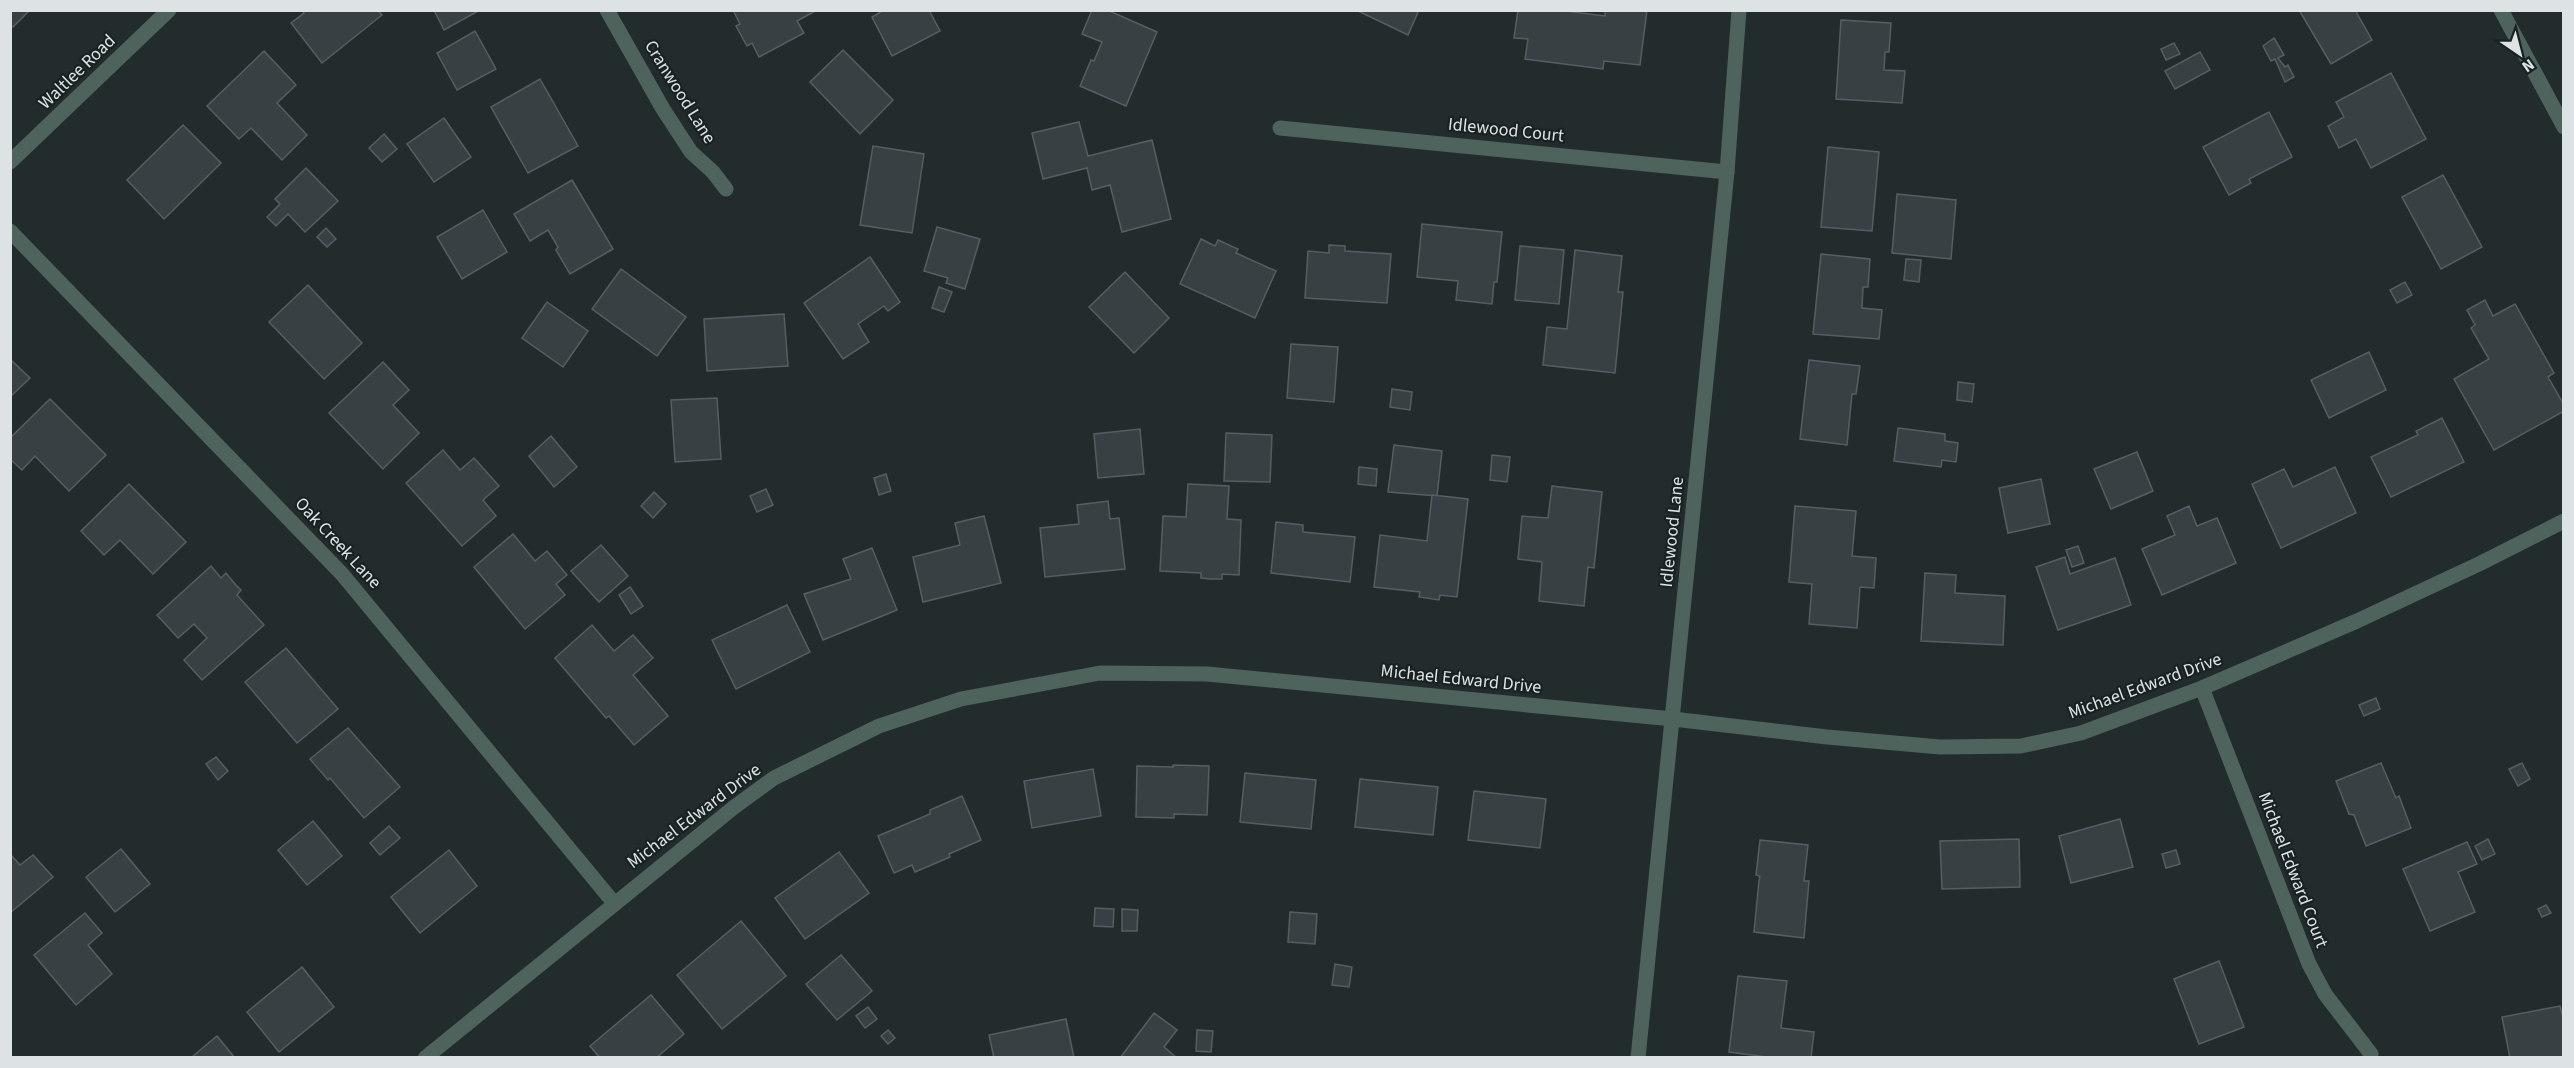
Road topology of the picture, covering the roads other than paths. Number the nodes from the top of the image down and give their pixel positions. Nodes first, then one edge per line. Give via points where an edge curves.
1 (170, 10) edge
2 (607, 10) edge
3 (1739, 10) edge
4 (2501, 10) edge
5 (1280, 128) dead end
6 (2564, 128) edge
7 (10, 162) edge
8 (1727, 172) junction
9 (726, 189) dead end
10 (10, 231) edge
11 (2564, 521) edge
12 (2202, 688) junction
13 (1672, 719) junction
14 (614, 903) junction
15 (2372, 1054) dead end
16 (425, 1058) edge
17 (1638, 1058) edge

1 - 7 street, Waltlee Road
2 - 9 street, Cranwood Lane via 685,143
3 - 8 street, Idlewood Lane
4 - 6 street
5 - 8 street, Idlewood Court
8 - 13 street, Idlewood Lane
10 - 14 street, Oak Creek Lane via 342,574
11 - 12 street, Michael Edward Drive via 2357,621
12 - 13 street, Michael Edward Drive via 2081,733 2021,746 1940,747
12 - 15 street, Michael Edward Court via 2308,964 2325,994
13 - 14 street, Michael Edward Drive via 1207,674 1100,673 961,699 879,726 774,778
13 - 17 street, Idlewood Lane
14 - 16 street, Michael Edward Drive

